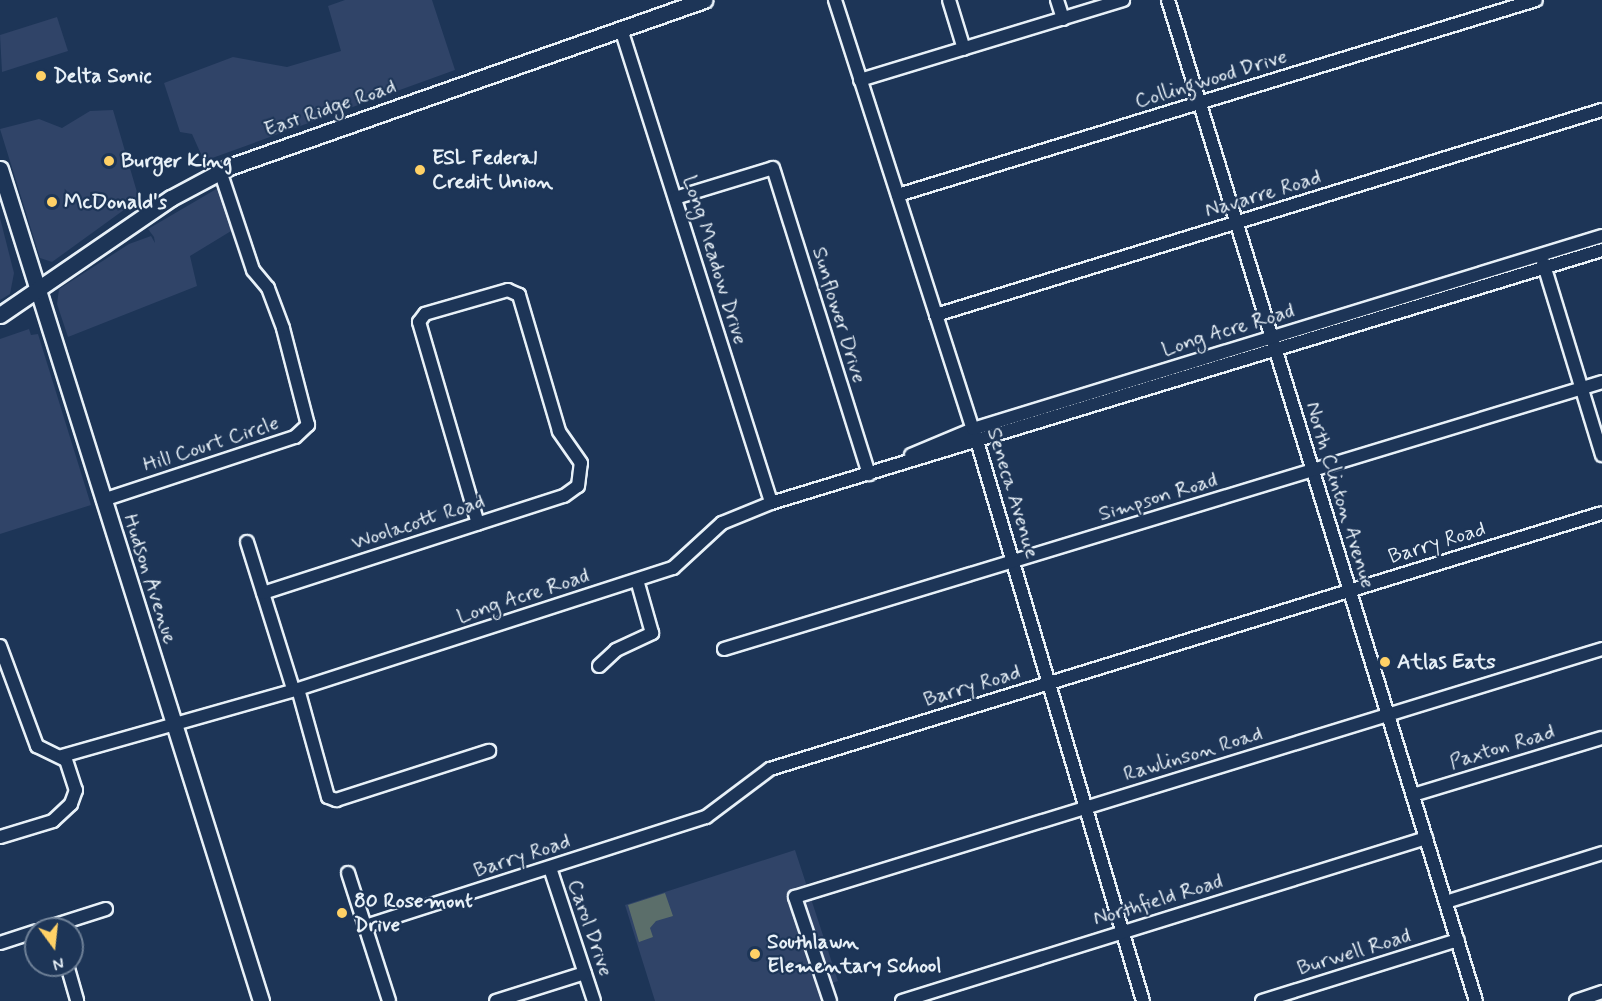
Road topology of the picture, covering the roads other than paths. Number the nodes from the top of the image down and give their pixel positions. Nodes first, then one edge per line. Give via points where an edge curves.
1 (704, 0) edge
2 (835, 0) edge
3 (949, 0) edge
4 (1057, 0) edge
5 (1123, 0) edge
6 (1168, 0) edge
7 (1536, 0) edge
8 (1063, 19) junction
9 (621, 29) junction
10 (964, 49) junction
11 (861, 80) junction
12 (1200, 103) junction
13 (1602, 110) edge
14 (0, 169) edge
15 (220, 171) junction
16 (898, 195) junction
17 (675, 198) junction
18 (1236, 222) junction
19 (1602, 236) edge
20 (1602, 250) edge
21 (1541, 255) junction
22 (1545, 268) junction
23 (37, 289) junction
24 (0, 315) edge
25 (936, 315) junction
26 (1271, 338) junction
27 (1275, 350) junction
28 (1602, 382) edge
29 (1582, 388) junction
30 (975, 435) junction
31 (1602, 455) edge
32 (1311, 472) junction
33 (869, 474) junction
34 (103, 500) junction
35 (771, 503) junction
36 (1602, 513) edge
37 (478, 524) junction
38 (247, 542) dead end
39 (1013, 561) junction
40 (637, 580) junction
41 (1349, 591) junction
42 (263, 593) junction
43 (0, 646) edge
44 (724, 649) dead end
45 (1602, 649) edge
46 (599, 666) dead end
47 (1051, 683) junction
48 (295, 688) junction
49 (1388, 714) junction
50 (173, 722) junction
51 (1602, 738) edge
52 (489, 751) dead end
53 (62, 756) junction
54 (1413, 795) junction
55 (1088, 807) junction
56 (0, 837) edge
57 (1426, 838) junction
58 (1602, 854) edge
59 (550, 868) junction
60 (348, 873) dead end
61 (1446, 902) junction
62 (106, 909) dead end
63 (84, 917) edge
64 (369, 925) junction
65 (1126, 931) junction
66 (24, 935) edge
67 (1458, 940) junction
68 (0, 943) edge
69 (585, 973) junction
70 (71, 977) edge
71 (1602, 992) edge
72 (78, 1001) edge
73 (261, 1001) edge
74 (389, 1001) edge
75 (496, 1001) edge
76 (594, 1001) edge
77 (830, 1001) edge
78 (902, 1001) edge
79 (1143, 1001) edge
80 (1262, 1001) edge
81 (1476, 1001) edge
82 (1576, 1001) edge

1 - 9 main road, East Ridge Road
2 - 11 street, Seneca Avenue
3 - 10 street
4 - 8 street
5 - 8 street
6 - 12 street, North Clinton Avenue
7 - 12 street, Collingwood Drive
8 - 10 street
9 - 15 main road, East Ridge Road
9 - 17 street, Long Meadow Drive
10 - 11 street
11 - 16 street, Seneca Avenue
12 - 16 street, Collingwood Drive
12 - 18 street, North Clinton Avenue
13 - 18 street, Navarre Road
14 - 23 main road, Hudson Avenue
15 - 23 main road, East Ridge Road via 171,198
15 - 34 street, Hill Court Circle via 253,270 268,288 283,328 308,408 308,425 295,437
16 - 25 street, Seneca Avenue
17 - 33 street, Sunflower Drive via 773,168
17 - 35 street, Long Meadow Drive
18 - 25 street, Navarre Road
18 - 26 street, North Clinton Avenue
19 - 21 street, Long Acre Road
20 - 22 street, Long Acre Road
21 - 22 street
21 - 26 street, Long Acre Road
22 - 27 street, Long Acre Road
22 - 29 street
23 - 24 main road, East Ridge Road
23 - 34 main road, Hudson Avenue
25 - 30 street, Seneca Avenue
26 - 27 street, North Clinton Avenue
26 - 30 street, Long Acre Road
27 - 30 street, Long Acre Road
27 - 32 street, North Clinton Avenue
28 - 29 street, Simpson Road
29 - 31 street
29 - 32 street, Simpson Road
30 - 33 street, Long Acre Road
30 - 39 street, Seneca Avenue
32 - 39 street, Simpson Road
32 - 41 street, North Clinton Avenue
33 - 35 street, Long Acre Road
34 - 50 main road, Hudson Avenue
35 - 40 street, Long Acre Road via 722,524 682,563
36 - 41 street, Barry Road
37 - 37 street, Woolacott Road via 564,496 581,481 581,463 559,430 519,295 499,290 425,314 418,333
37 - 42 street, Woolacott Road
38 - 42 street
39 - 44 street, Simpson Road
39 - 47 street, Seneca Avenue
40 - 46 street via 652,633 616,650
40 - 48 street, Long Acre Road
41 - 47 street, Barry Road
41 - 49 street, North Clinton Avenue
42 - 48 street
43 - 53 street via 37,746
45 - 49 street, Rawlinson Road
47 - 55 street, Seneca Avenue
47 - 59 street, Barry Road via 770,769 713,814
48 - 50 street, Long Acre Road
48 - 52 street via 327,797 336,800
49 - 54 street, North Clinton Avenue
49 - 55 street, Rawlinson Road
50 - 53 street, Long Acre Road
50 - 73 main road, Hudson Avenue
51 - 54 street, Paxton Road
53 - 56 street via 76,780 66,811 53,821
54 - 57 street, North Clinton Avenue
55 - 65 street, Seneca Avenue
55 - 77 street, Rawlinson Road via 795,897
57 - 61 street, North Clinton Avenue
57 - 65 street, Northfield Road
58 - 61 street
59 - 64 street, Barry Road
59 - 69 street, Carol Drive
60 - 64 street
61 - 67 street, North Clinton Avenue
62 - 63 street
64 - 74 street
65 - 78 street, Northfield Road
65 - 79 street, Seneca Avenue
66 - 68 street
67 - 80 street, Burwell Road
67 - 81 street, North Clinton Avenue
69 - 75 street
69 - 76 street, Carol Drive
70 - 72 street
71 - 82 street

